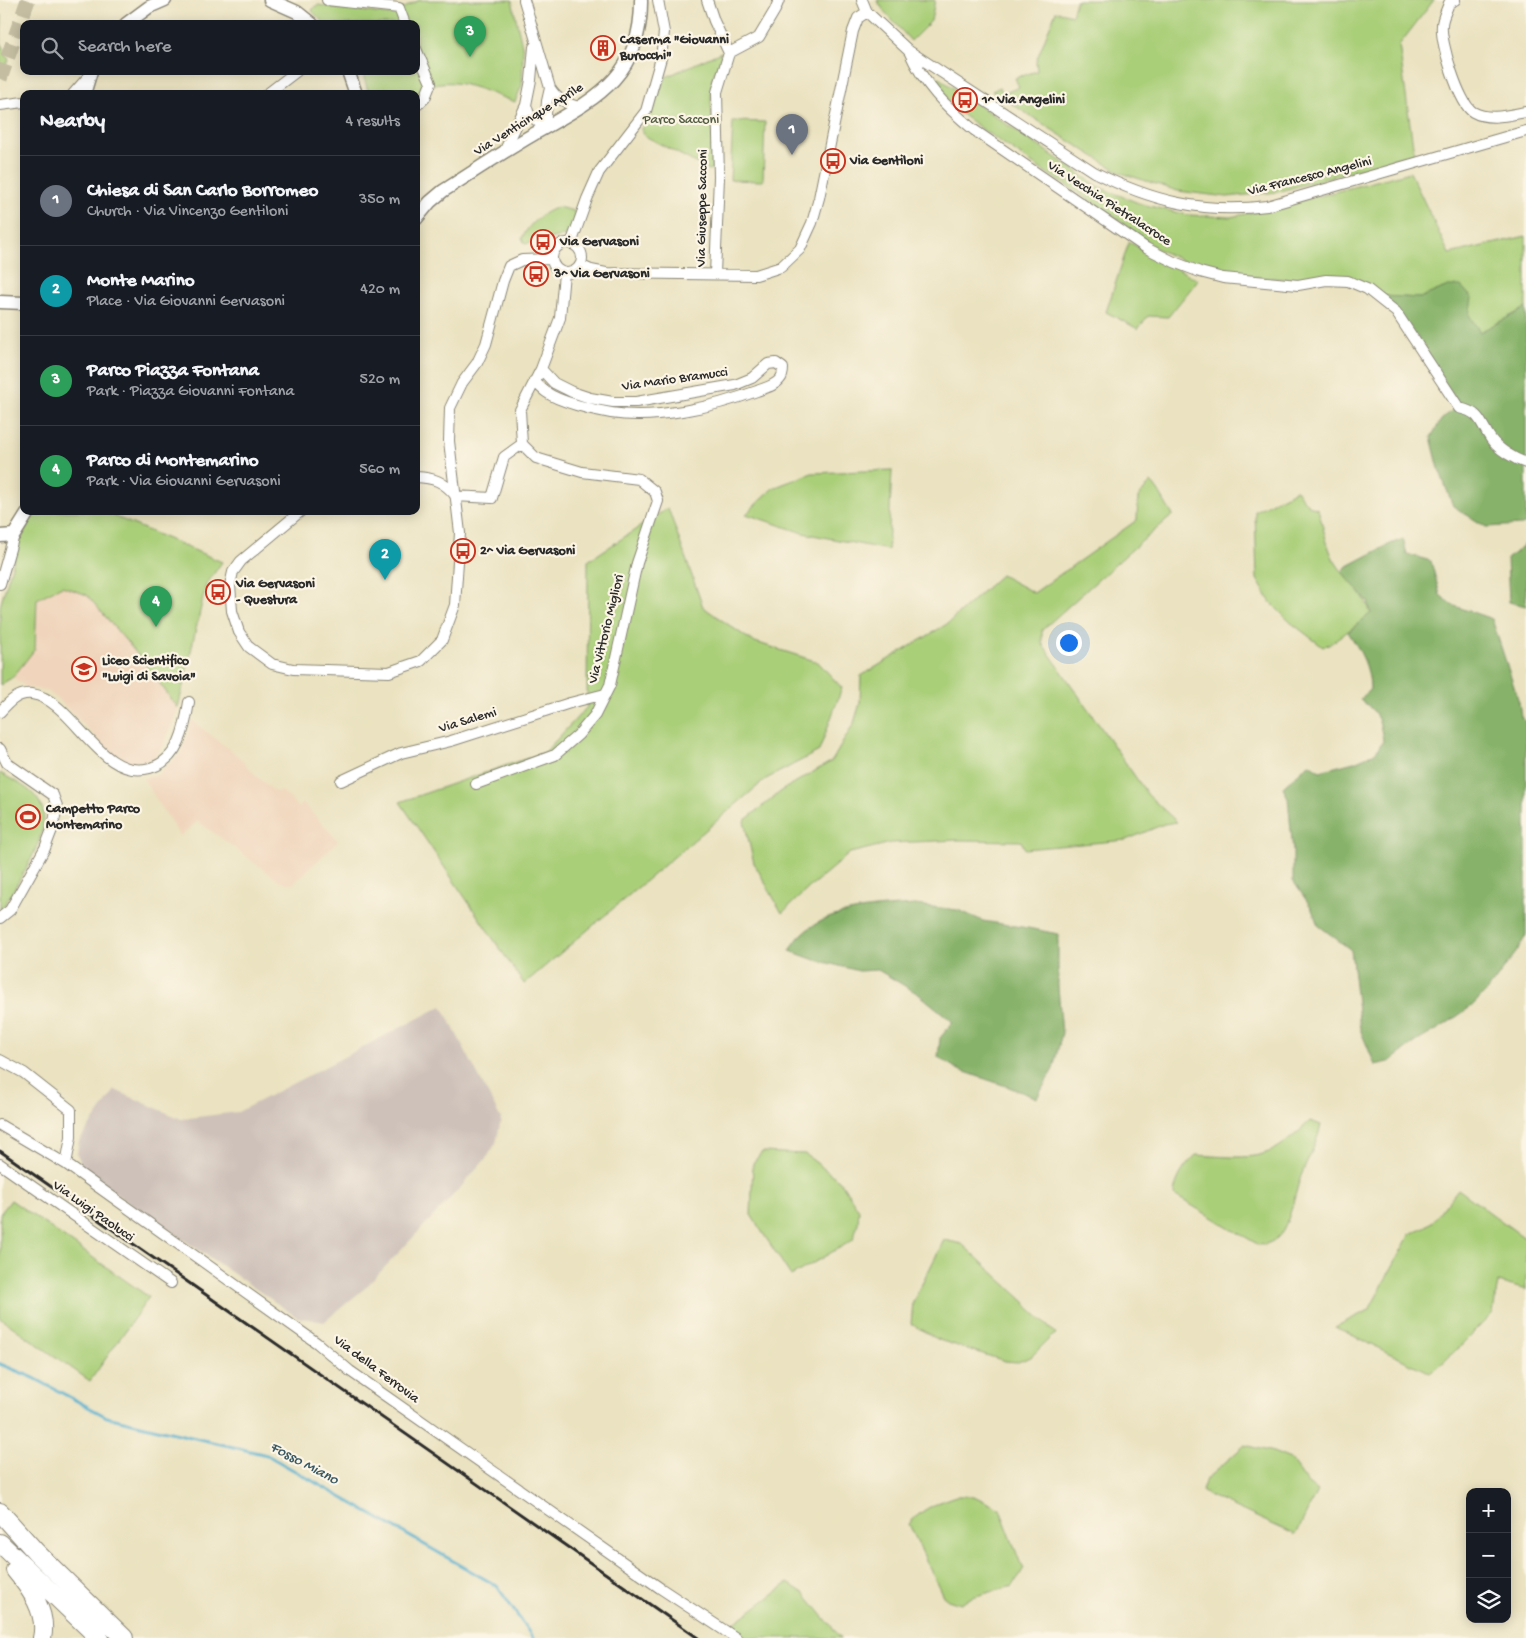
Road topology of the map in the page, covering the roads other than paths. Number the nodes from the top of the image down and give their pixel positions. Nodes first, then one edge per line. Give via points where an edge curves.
1 (165, 0) edge
2 (273, 0) edge
3 (327, 0) edge
4 (524, 0) edge
5 (640, 0) edge
6 (658, 0) edge
7 (707, 0) edge
8 (779, 0) edge
9 (862, 0) edge
10 (1455, 0) edge
11 (867, 12) junction
12 (131, 20) edge
13 (307, 20) edge
14 (404, 20) edge
15 (535, 41) junction
16 (908, 51) junction
17 (729, 53) junction
18 (420, 58) edge
19 (88, 75) edge
20 (89, 75) edge
21 (89, 75) edge
22 (292, 75) edge
23 (349, 75) edge
24 (550, 88) junction
25 (76, 90) edge
26 (85, 90) edge
27 (89, 90) edge
28 (272, 90) edge
29 (355, 90) edge
30 (20, 102) edge
31 (420, 102) edge
32 (0, 105) edge
33 (526, 105) junction
34 (581, 108) junction
35 (1526, 112) edge
36 (546, 128) junction
37 (1526, 131) edge
38 (504, 154) junction
39 (420, 214) edge
40 (571, 244) junction
41 (552, 259) junction
42 (580, 265) junction
43 (564, 273) junction
44 (716, 274) junction
45 (0, 297) edge
46 (12, 302) edge
47 (541, 369) junction
48 (534, 381) junction
49 (522, 444) junction
50 (1526, 463) edge
51 (420, 477) edge
52 (455, 496) junction
53 (26, 515) edge
54 (295, 515) edge
55 (14, 535) junction
56 (0, 536) edge
57 (0, 584) edge
58 (605, 694) junction
59 (189, 702) dead end
60 (0, 712) edge
61 (0, 749) edge
62 (341, 781) dead end
63 (476, 784) dead end
64 (0, 918) edge
65 (0, 1060) edge
66 (0, 1126) edge
67 (0, 1164) edge
68 (66, 1164) junction
69 (171, 1283) dead end
70 (0, 1512) edge
71 (0, 1543) edge
72 (0, 1552) edge
73 (42, 1638) edge
74 (99, 1638) edge
75 (124, 1638) edge
76 (736, 1638) edge

1 - 12 street
2 - 13 street
3 - 14 street via 399,8
4 - 15 street
5 - 34 street, Via Venticinque Aprile via 641,20 626,64 605,90
6 - 40 street via 664,32 661,58 646,111 599,172
7 - 17 street
8 - 17 street via 758,37
9 - 11 street, Via Francesco Angelini
10 - 35 street via 1449,3 1442,23 1442,41 1464,102 1472,112 1491,118
11 - 16 street, Via Francesco Angelini
11 - 44 street via 858,18 853,31 819,198 800,249 781,267 756,275
15 - 24 street
15 - 33 street
16 - 37 street, Via Francesco Angelini via 1094,172 1149,196 1204,207 1267,206
16 - 50 street, Via Vecchia Pietralacroce via 929,87 957,116 1146,248 1174,262 1223,278 1298,285 1326,280 1348,281 1366,289 1396,312 1459,408 1476,414 1491,440
17 - 44 street, Via Giuseppe Sacconi via 717,92
18 - 31 street via 431,84
19 - 25 street
20 - 26 street
21 - 27 street
22 - 28 street
23 - 29 street
24 - 34 street via 555,97
24 - 36 street
30 - 32 street
33 - 36 street via 529,114
33 - 38 street
34 - 36 street, Via Venticinque Aprile
36 - 38 street, Via Venticinque Aprile
38 - 39 street, Via Venticinque Aprile via 443,192
40 - 41 street via 557,247
40 - 42 street via 581,254
41 - 43 street via 555,269
41 - 52 street via 522,260 509,266 486,344 450,408 449,442
42 - 43 street via 573,272
42 - 44 street via 606,274
43 - 47 street via 560,318
45 - 46 street
47 - 48 street
47 - 48 street, Via Mario Bramucci via 554,383 572,392 613,402 636,402 735,385 752,378 768,364 776,363 783,368 783,374 767,387 734,399 686,410 633,415 587,408 547,393
48 - 49 street via 520,410
49 - 52 street via 504,458 492,498
49 - 58 street, Via Vittorio Migliori via 536,458 582,472 639,480 655,492 658,501 637,564 610,685
51 - 52 street via 446,484
52 - 54 street via 460,533 455,605 450,621 442,640 420,661 389,672 272,664 249,647 239,632 230,601 233,572 241,561
53 - 55 street
55 - 56 street
55 - 57 street
58 - 62 street, Via Salemi via 401,753
58 - 63 street, Via Vittorio Migliori via 595,715 554,755
59 - 60 street via 181,737 173,754 157,766 141,770 119,765 104,754 48,699 30,693 17,696
61 - 64 street via 7,763 45,788 53,795 57,806 45,848 10,910
65 - 68 street via 24,1073 71,1110
66 - 68 street, Via della Ferrovia
67 - 69 street, Via Luigi Paolucci
68 - 76 street, Via della Ferrovia via 317,1343 350,1371 652,1583
70 - 75 highway
71 - 74 highway
72 - 73 highway via 26,1582 38,1604 44,1629

